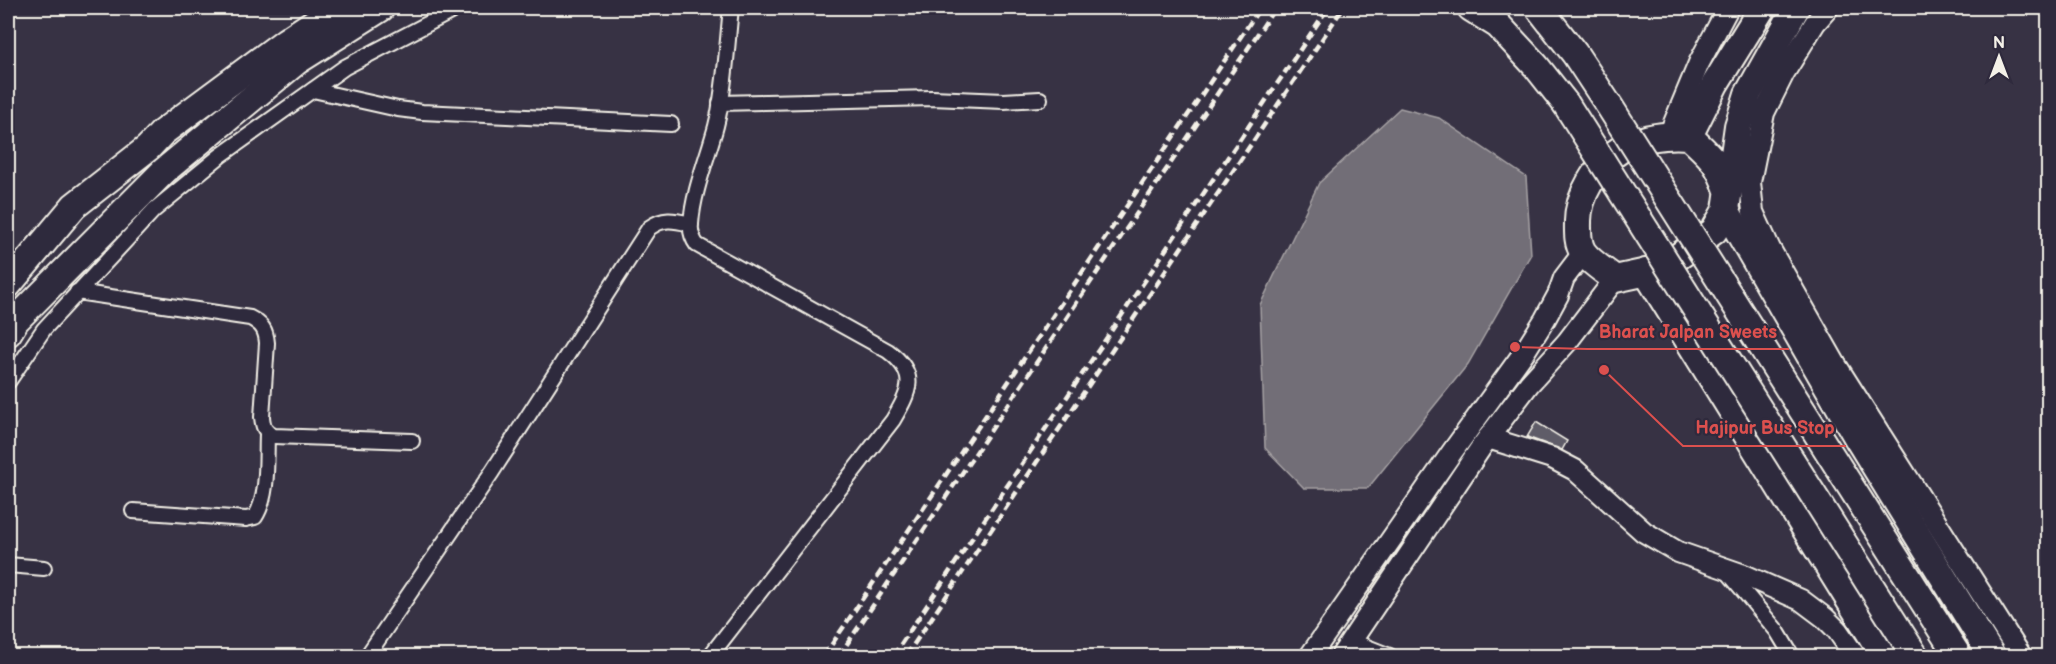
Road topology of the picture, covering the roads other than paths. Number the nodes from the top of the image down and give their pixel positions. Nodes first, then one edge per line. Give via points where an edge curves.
1 (336, 8) edge
2 (381, 8) edge
3 (458, 8) edge
4 (731, 8) edge
5 (1471, 8) edge
6 (1539, 8) edge
7 (1728, 8) edge
8 (1762, 8) edge
9 (1796, 8) edge
10 (1828, 8) edge
11 (313, 90) junction
12 (1748, 94) junction
13 (1040, 99) dead end
14 (720, 103) junction
15 (1764, 113) junction
16 (671, 124) dead end
17 (1679, 136) junction
18 (148, 148) junction
19 (164, 171) junction
20 (1727, 200) junction
21 (691, 224) junction
22 (1583, 253) junction
23 (1646, 272) junction
24 (1615, 279) junction
25 (8, 285) edge
26 (77, 292) junction
27 (8, 333) edge
28 (8, 382) edge
29 (267, 434) junction
30 (1488, 438) junction
31 (412, 441) dead end
32 (133, 511) dead end
33 (8, 565) edge
34 (44, 568) dead end
35 (1726, 570) junction
36 (1346, 649) edge
37 (367, 657) edge
38 (710, 657) edge
39 (1310, 657) edge
40 (1390, 657) edge
41 (1792, 657) edge
42 (1855, 657) edge
43 (1884, 657) edge
44 (1915, 657) edge
45 (1958, 657) edge
46 (1992, 657) edge
47 (2021, 657) edge

1 - 18 highway via 163,132
2 - 19 highway via 297,61
3 - 11 street via 345,67
4 - 14 street
5 - 44 highway, bridge via 1498,25 1566,104
6 - 45 highway, bridge via 1610,107
7 - 17 street via 1699,63
8 - 17 highway
9 - 12 highway
10 - 15 street via 1784,73
11 - 16 street via 398,110
11 - 26 street via 220,156 154,210
12 - 15 highway
12 - 20 highway via 1738,126
13 - 14 street
14 - 21 street
15 - 47 street via 1750,182 1753,212 1770,249 1836,365
17 - 20 highway via 1713,158 1720,168
17 - 22 highway via 1649,137 1615,152 1599,168 1578,211 1577,238
18 - 19 highway
18 - 25 highway via 74,207
19 - 27 highway via 16,320
20 - 23 highway via 1714,231 1661,269
20 - 46 highway via 1858,439
21 - 37 street via 671,219 649,228
21 - 38 street via 697,245 888,351 906,369 909,381 893,420
22 - 24 highway
22 - 39 street via 1564,278 1525,351
23 - 24 highway
23 - 43 highway
24 - 30 street
26 - 28 street via 44,328
26 - 29 street via 250,318 260,323 266,331 267,343 262,417
29 - 31 street
29 - 32 street via 264,497 255,517
30 - 35 street via 1552,458 1575,470 1644,532 1678,552
30 - 36 street
33 - 34 street
35 - 41 street via 1777,631
35 - 42 street via 1801,600 1825,618
36 - 40 street

